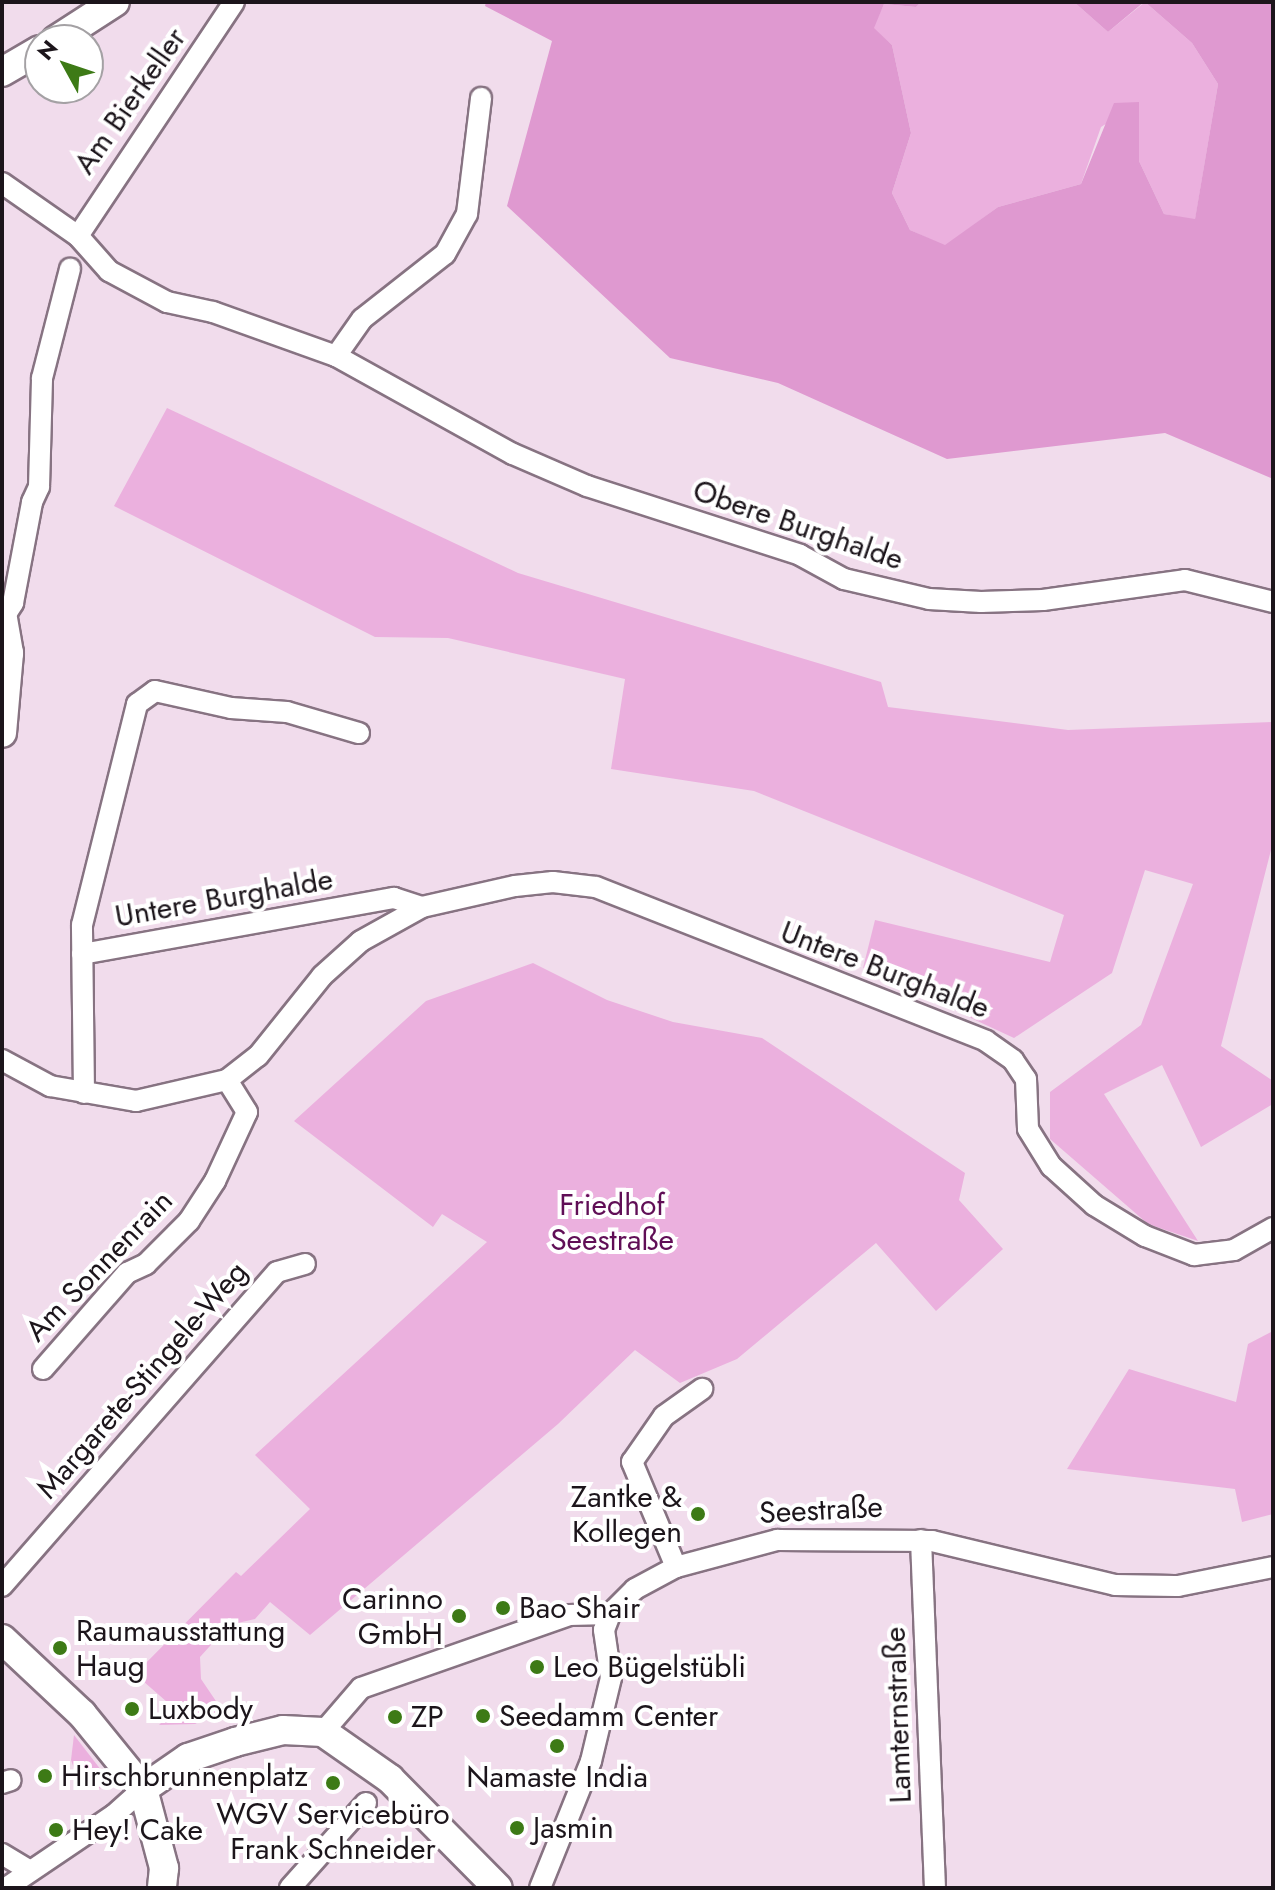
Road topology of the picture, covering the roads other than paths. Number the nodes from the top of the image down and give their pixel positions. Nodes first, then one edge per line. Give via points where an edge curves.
1 (115, 2) edge
2 (234, 2) edge
3 (81, 24) edge
4 (24, 59) edge
5 (2, 72) edge
6 (481, 98) dead end
7 (2, 183) edge
8 (78, 236) junction
9 (70, 269) dead end
10 (336, 356) junction
11 (1273, 602) edge
12 (3, 615) edge
13 (2, 733) edge
14 (359, 733) dead end
15 (422, 907) junction
16 (82, 954) junction
17 (2, 1060) edge
18 (227, 1080) junction
19 (84, 1093) junction
20 (1273, 1228) edge
21 (305, 1264) dead end
22 (43, 1369) dead end
23 (702, 1389) dead end
24 (921, 1540) junction
25 (676, 1567) junction
26 (1273, 1567) edge
27 (2, 1586) edge
28 (610, 1614) junction
29 (2, 1639) edge
30 (323, 1732) junction
31 (143, 1789) junction
32 (366, 1803) dead end
33 (2, 1854) edge
34 (30, 1871) junction
35 (6, 1888) edge
36 (162, 1888) edge
37 (290, 1888) edge
38 (498, 1888) edge
39 (540, 1888) edge
40 (935, 1888) edge

1 - 3 main road
2 - 8 street, Am Bierkeller
4 - 5 main road
6 - 10 street via 467,214 445,254 362,319
7 - 8 street, Obere Burghalde
8 - 10 street, Obere Burghalde via 109,271 167,302 213,312
9 - 12 street via 42,378 39,487 13,603
10 - 11 street, Obere Burghalde via 513,454 587,486 800,555 844,579 929,599 981,602 1043,600 1185,580
12 - 13 main road via 9,653
14 - 16 street via 287,712 231,708 155,691 137,704 82,925
15 - 16 street, Untere Burghalde via 394,898
15 - 18 street, Untere Burghalde via 361,941 322,976 258,1056
15 - 20 street, Untere Burghalde via 515,886 553,882 596,887 986,1041 1013,1060 1026,1079 1028,1129 1051,1166 1094,1205 1145,1236 1194,1255 1234,1250
16 - 19 street
17 - 19 street, Untere Burghalde via 50,1086
18 - 19 street, Untere Burghalde via 136,1101
18 - 22 street, Am Sonnenrain via 247,1112 215,1181 189,1221 146,1264 127,1273
21 - 27 street, Margarete-Stingele-Weg via 277,1272
23 - 25 street via 664,1416 632,1462
24 - 25 street, Seestraße via 777,1540
24 - 26 street, Seestraße via 1115,1585 1178,1586
24 - 40 street, Lamternstraße
25 - 28 street, Seestraße via 635,1589
28 - 30 street via 569,1615 361,1688
28 - 39 street via 604,1630 611,1678 591,1761
29 - 31 main road via 82,1714
30 - 31 main road via 283,1730 235,1742 177,1764
30 - 38 main road via 390,1779
31 - 34 street
31 - 36 main road via 164,1868
32 - 37 street
33 - 34 street
34 - 35 street

